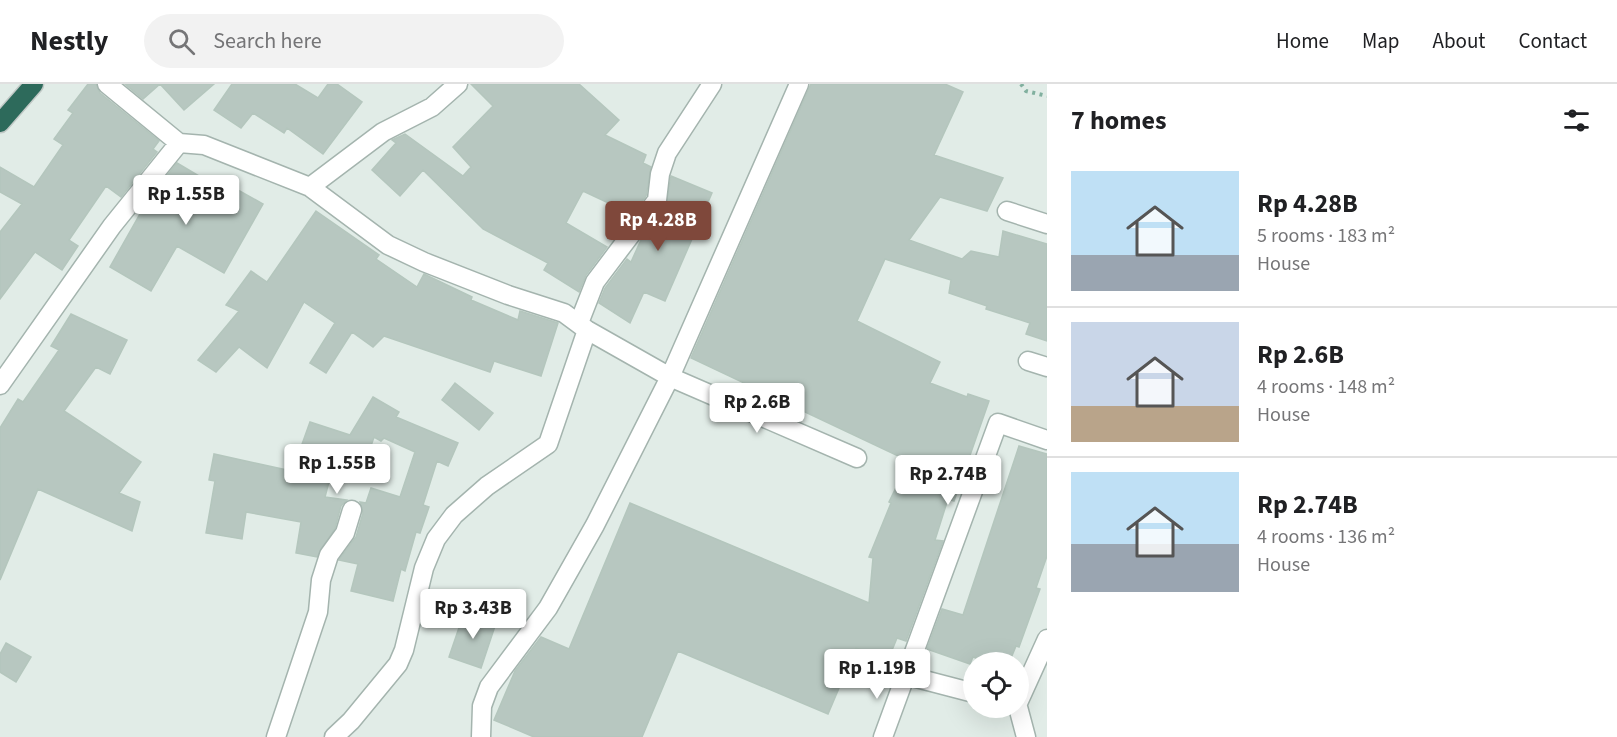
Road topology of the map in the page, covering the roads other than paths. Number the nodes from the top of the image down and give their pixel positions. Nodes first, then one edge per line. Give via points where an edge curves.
1 (33, 84) edge
2 (107, 84) edge
3 (458, 84) edge
4 (712, 84) edge
5 (799, 84) edge
6 (0, 123) edge
7 (179, 143) junction
8 (310, 187) junction
9 (1007, 211) dead end
10 (1047, 224) edge
11 (583, 327) junction
12 (1028, 361) dead end
13 (1047, 367) edge
14 (670, 377) junction
15 (0, 385) edge
16 (1047, 440) edge
17 (857, 458) dead end
18 (352, 510) dead end
19 (1046, 646) edge
20 (905, 675) junction
21 (1029, 682) edge
22 (963, 690) edge
23 (1021, 718) edge
24 (276, 737) edge
25 (334, 737) edge
26 (481, 737) edge
27 (883, 737) edge
28 (1026, 737) edge

1 - 6 highway
2 - 7 street
3 - 8 street via 432,107 384,132
4 - 11 street via 667,153 657,200 595,282
5 - 14 street
7 - 8 street via 204,145
7 - 15 street via 112,226
8 - 11 street via 388,244 508,296 564,314
9 - 10 street
11 - 14 street
11 - 25 street via 548,444 487,486 454,515 436,539 424,568 398,664
12 - 13 street
14 - 17 street
14 - 26 street via 548,608 489,687 482,706
16 - 20 street via 998,423
18 - 24 street via 345,533 329,555 321,580 318,612
19 - 21 street
20 - 22 street
20 - 27 street
23 - 28 street

